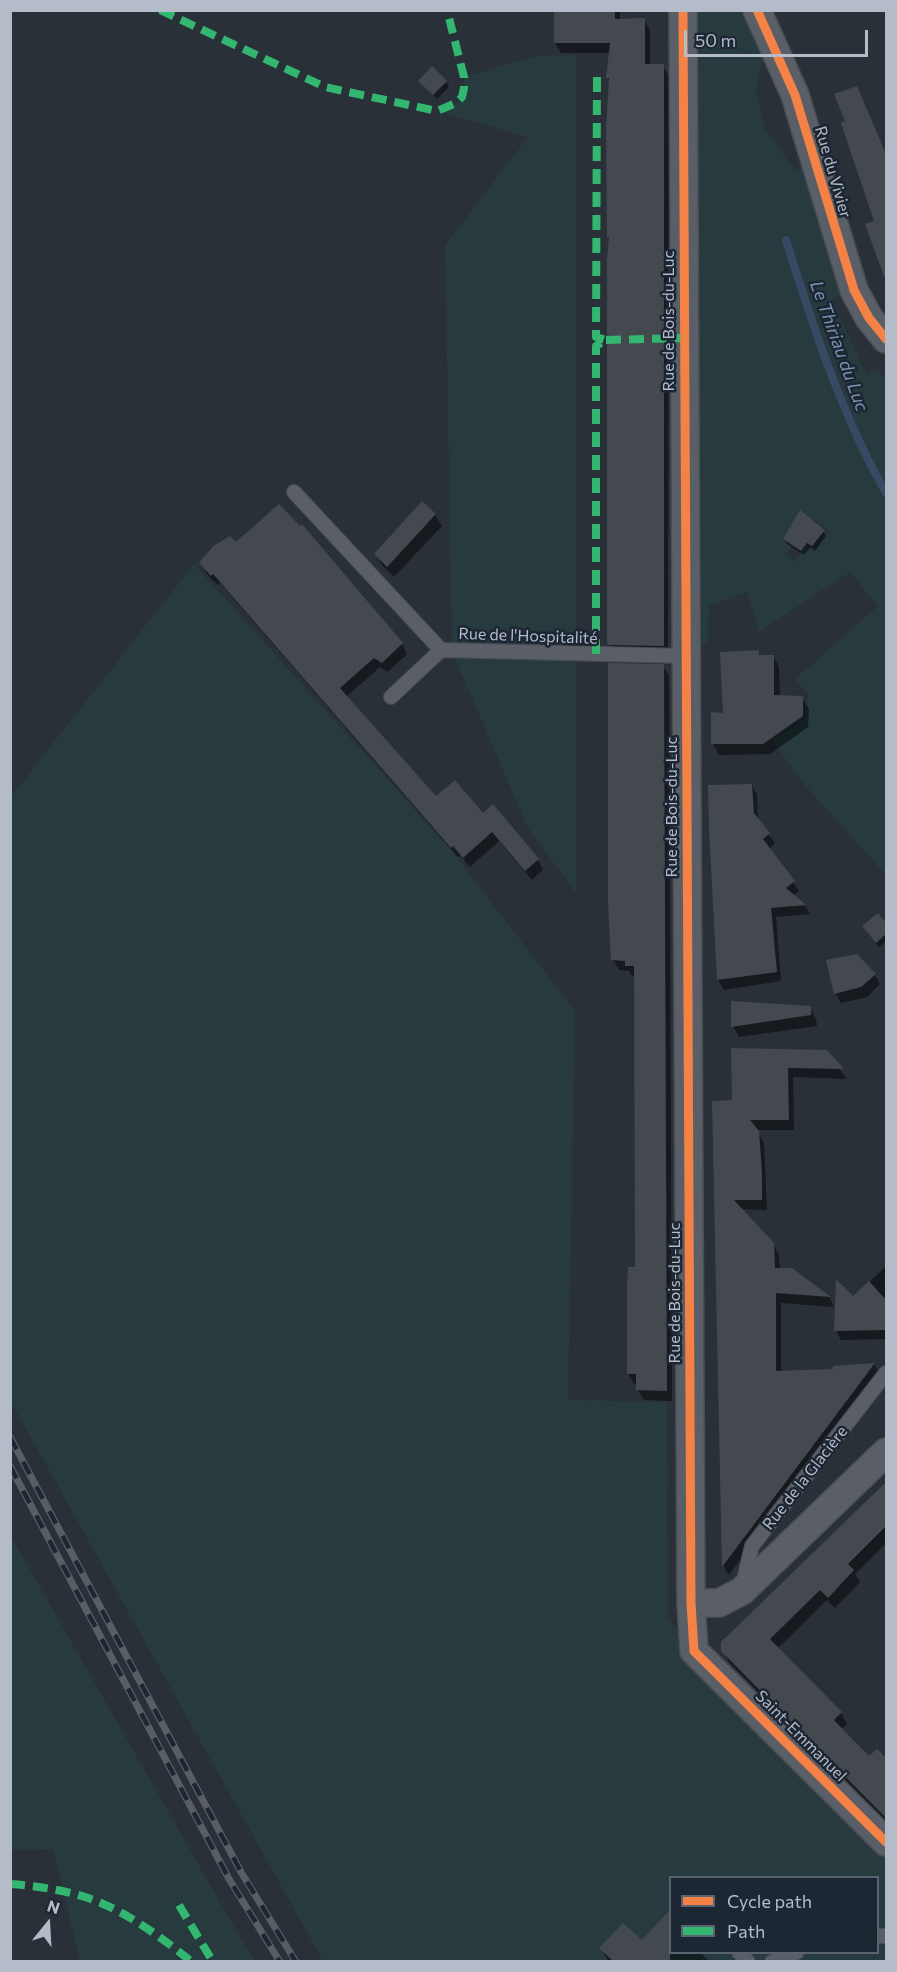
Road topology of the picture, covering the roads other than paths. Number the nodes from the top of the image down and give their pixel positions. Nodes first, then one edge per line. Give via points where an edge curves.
1 (683, 10) edge
2 (757, 10) edge
3 (886, 339) edge
4 (294, 492) dead end
5 (441, 650) junction
6 (686, 656) junction
7 (391, 697) dead end
8 (886, 1373) edge
9 (886, 1452) edge
10 (742, 1591) junction
11 (691, 1603) junction
12 (694, 1651) joint
13 (886, 1842) edge
14 (794, 1954) edge
15 (772, 1962) edge

1 - 6 street, Rue de Bois-du-Luc
2 - 3 street, Rue du Vivier via 795,94 854,290
4 - 5 lane, Rue de l'Hospitalité
5 - 6 lane, Rue de l'Hospitalité
5 - 7 lane
6 - 11 street, Rue de Bois-du-Luc
8 - 10 lane, Rue de la Glacière via 752,1546
9 - 10 street, Rue de la Glacière
10 - 11 street, Rue de la Glacière via 719,1603
11 - 12 street, Rue de Bois-du-Luc
12 - 13 street, Saint-Emmanuel
14 - 15 lane

